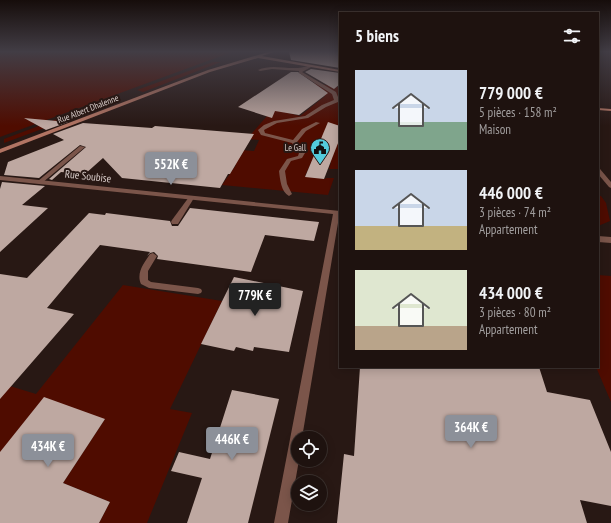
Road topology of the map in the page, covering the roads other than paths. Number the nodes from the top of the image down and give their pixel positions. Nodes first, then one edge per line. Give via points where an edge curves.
1 (195, 76) edge
2 (307, 76) edge
3 (338, 102) edge
4 (599, 109) edge
5 (611, 110) edge
6 (318, 123) dead end
7 (294, 142) junction
8 (82, 147) dead end
9 (0, 151) edge
10 (599, 171) edge
11 (0, 178) edge
12 (40, 182) junction
13 (611, 186) edge
14 (289, 194) dead end
15 (191, 198) junction
16 (339, 213) edge
17 (175, 222) dead end
18 (599, 239) edge
19 (611, 240) edge
20 (153, 256) dead end
21 (198, 291) dead end
22 (281, 523) edge

1 - 9 main road, Rue Albert Dhalenne
2 - 3 street via 334,93
3 - 7 street via 302,118 277,121 261,130 263,134
4 - 5 main road
6 - 7 street via 304,130
7 - 14 street via 302,156 290,160 282,171
8 - 12 street
10 - 13 street
11 - 12 street, Rue Soubise
12 - 15 street, Rue Soubise
15 - 16 street, Rue Soubise
15 - 17 street
16 - 22 street
18 - 19 street
20 - 21 street via 144,271 144,282 149,285

